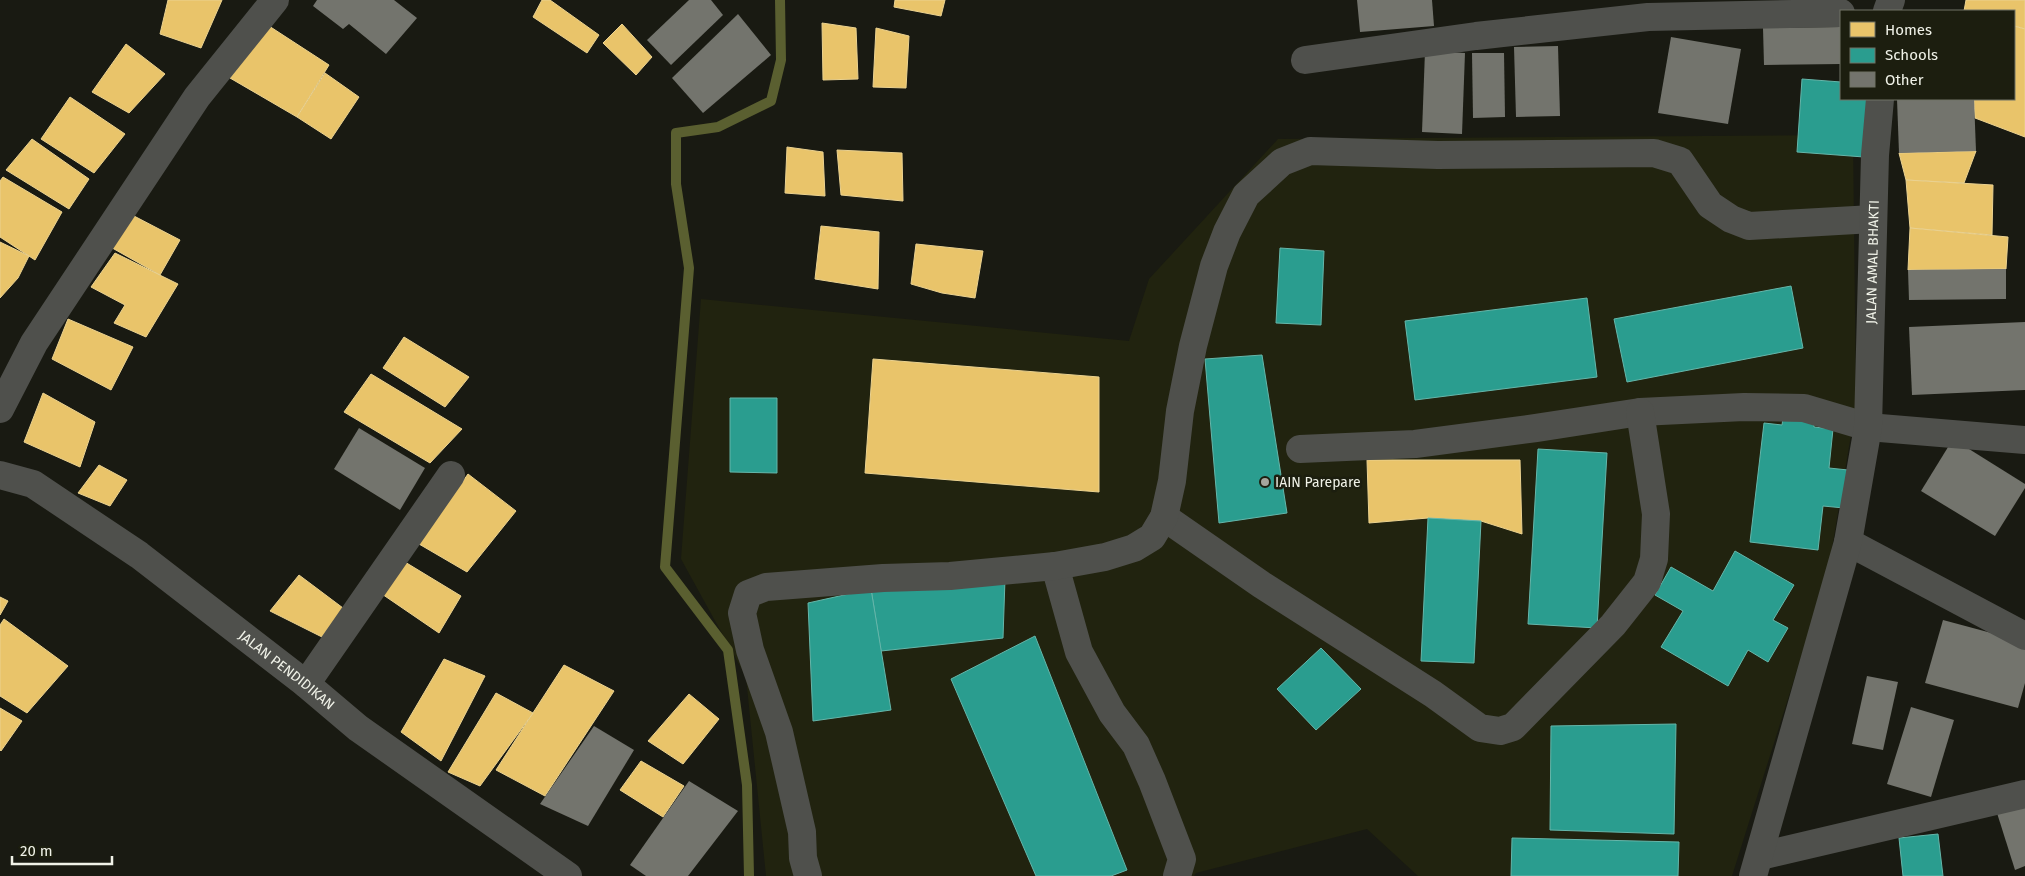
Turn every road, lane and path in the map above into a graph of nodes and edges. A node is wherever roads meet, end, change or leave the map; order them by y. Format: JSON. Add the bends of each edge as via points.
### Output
{"nodes":[{"id":1,"x":275,"y":0,"type":"edge"},
{"id":2,"x":1840,"y":13,"type":"edge"},
{"id":3,"x":1305,"y":60,"type":"dead end"},
{"id":4,"x":1880,"y":100,"type":"edge"},
{"id":5,"x":1873,"y":219,"type":"junction"},
{"id":6,"x":0,"y":409,"type":"edge"},
{"id":7,"x":1640,"y":412,"type":"junction"},
{"id":8,"x":1868,"y":427,"type":"junction"},
{"id":9,"x":2025,"y":440,"type":"edge"},
{"id":10,"x":1300,"y":449,"type":"dead end"},
{"id":11,"x":0,"y":475,"type":"edge"},
{"id":12,"x":451,"y":475,"type":"dead end"},
{"id":13,"x":1164,"y":517,"type":"junction"},
{"id":14,"x":1848,"y":542,"type":"junction"},
{"id":15,"x":1056,"y":566,"type":"junction"},
{"id":16,"x":2025,"y":636,"type":"edge"},
{"id":17,"x":306,"y":684,"type":"junction"},
{"id":18,"x":2025,"y":794,"type":"edge"},
{"id":19,"x":1756,"y":866,"type":"edge"},
{"id":20,"x":568,"y":876,"type":"edge"},
{"id":21,"x":808,"y":876,"type":"edge"},
{"id":22,"x":1177,"y":876,"type":"edge"}],
"edges":[{"from":1,"to":6,"type":"street","via":[[198,97],[34,343]]},
{"from":2,"to":3,"type":"street","via":[[1648,18],[1476,36]]},
{"from":4,"to":5,"type":"street","name":"JALAN AMAL BHAKTI"},
{"from":5,"to":8,"type":"street","name":"JALAN AMAL BHAKTI"},
{"from":5,"to":13,"type":"street","via":[[1740,224],[1710,205],[1680,161],[1654,153],[1438,155],[1310,151],[1282,162],[1246,196],[1214,266],[1180,411],[1172,481]]},
{"from":7,"to":8,"type":"street","via":[[1804,408]]},
{"from":7,"to":10,"type":"street","via":[[1415,444]]},
{"from":7,"to":13,"type":"street","via":[[1656,514],[1654,560],[1647,582],[1613,625],[1520,720],[1513,727],[1500,731],[1480,728]]},
{"from":8,"to":9,"type":"street"},
{"from":8,"to":14,"type":"street","name":"JALAN AMAL BHAKTI"},
{"from":11,"to":17,"type":"street","name":"JALAN PENDIDIKAN","via":[[33,484],[139,556]]},
{"from":12,"to":17,"type":"street"},
{"from":13,"to":15,"type":"street","via":[[1152,537],[1134,548]]},
{"from":14,"to":16,"type":"street"},
{"from":14,"to":19,"type":"street","name":"JALAN AMAL BHAKTI"},
{"from":15,"to":21,"type":"street","via":[[766,587],[748,594],[742,612],[750,650],[779,732],[802,832],[803,858]]},
{"from":15,"to":22,"type":"street","via":[[1079,652],[1112,713],[1136,745],[1152,781],[1182,859]]},
{"from":17,"to":20,"type":"street","name":"JALAN PENDIDIKAN","via":[[358,728]]},
{"from":18,"to":19,"type":"street"}]}
